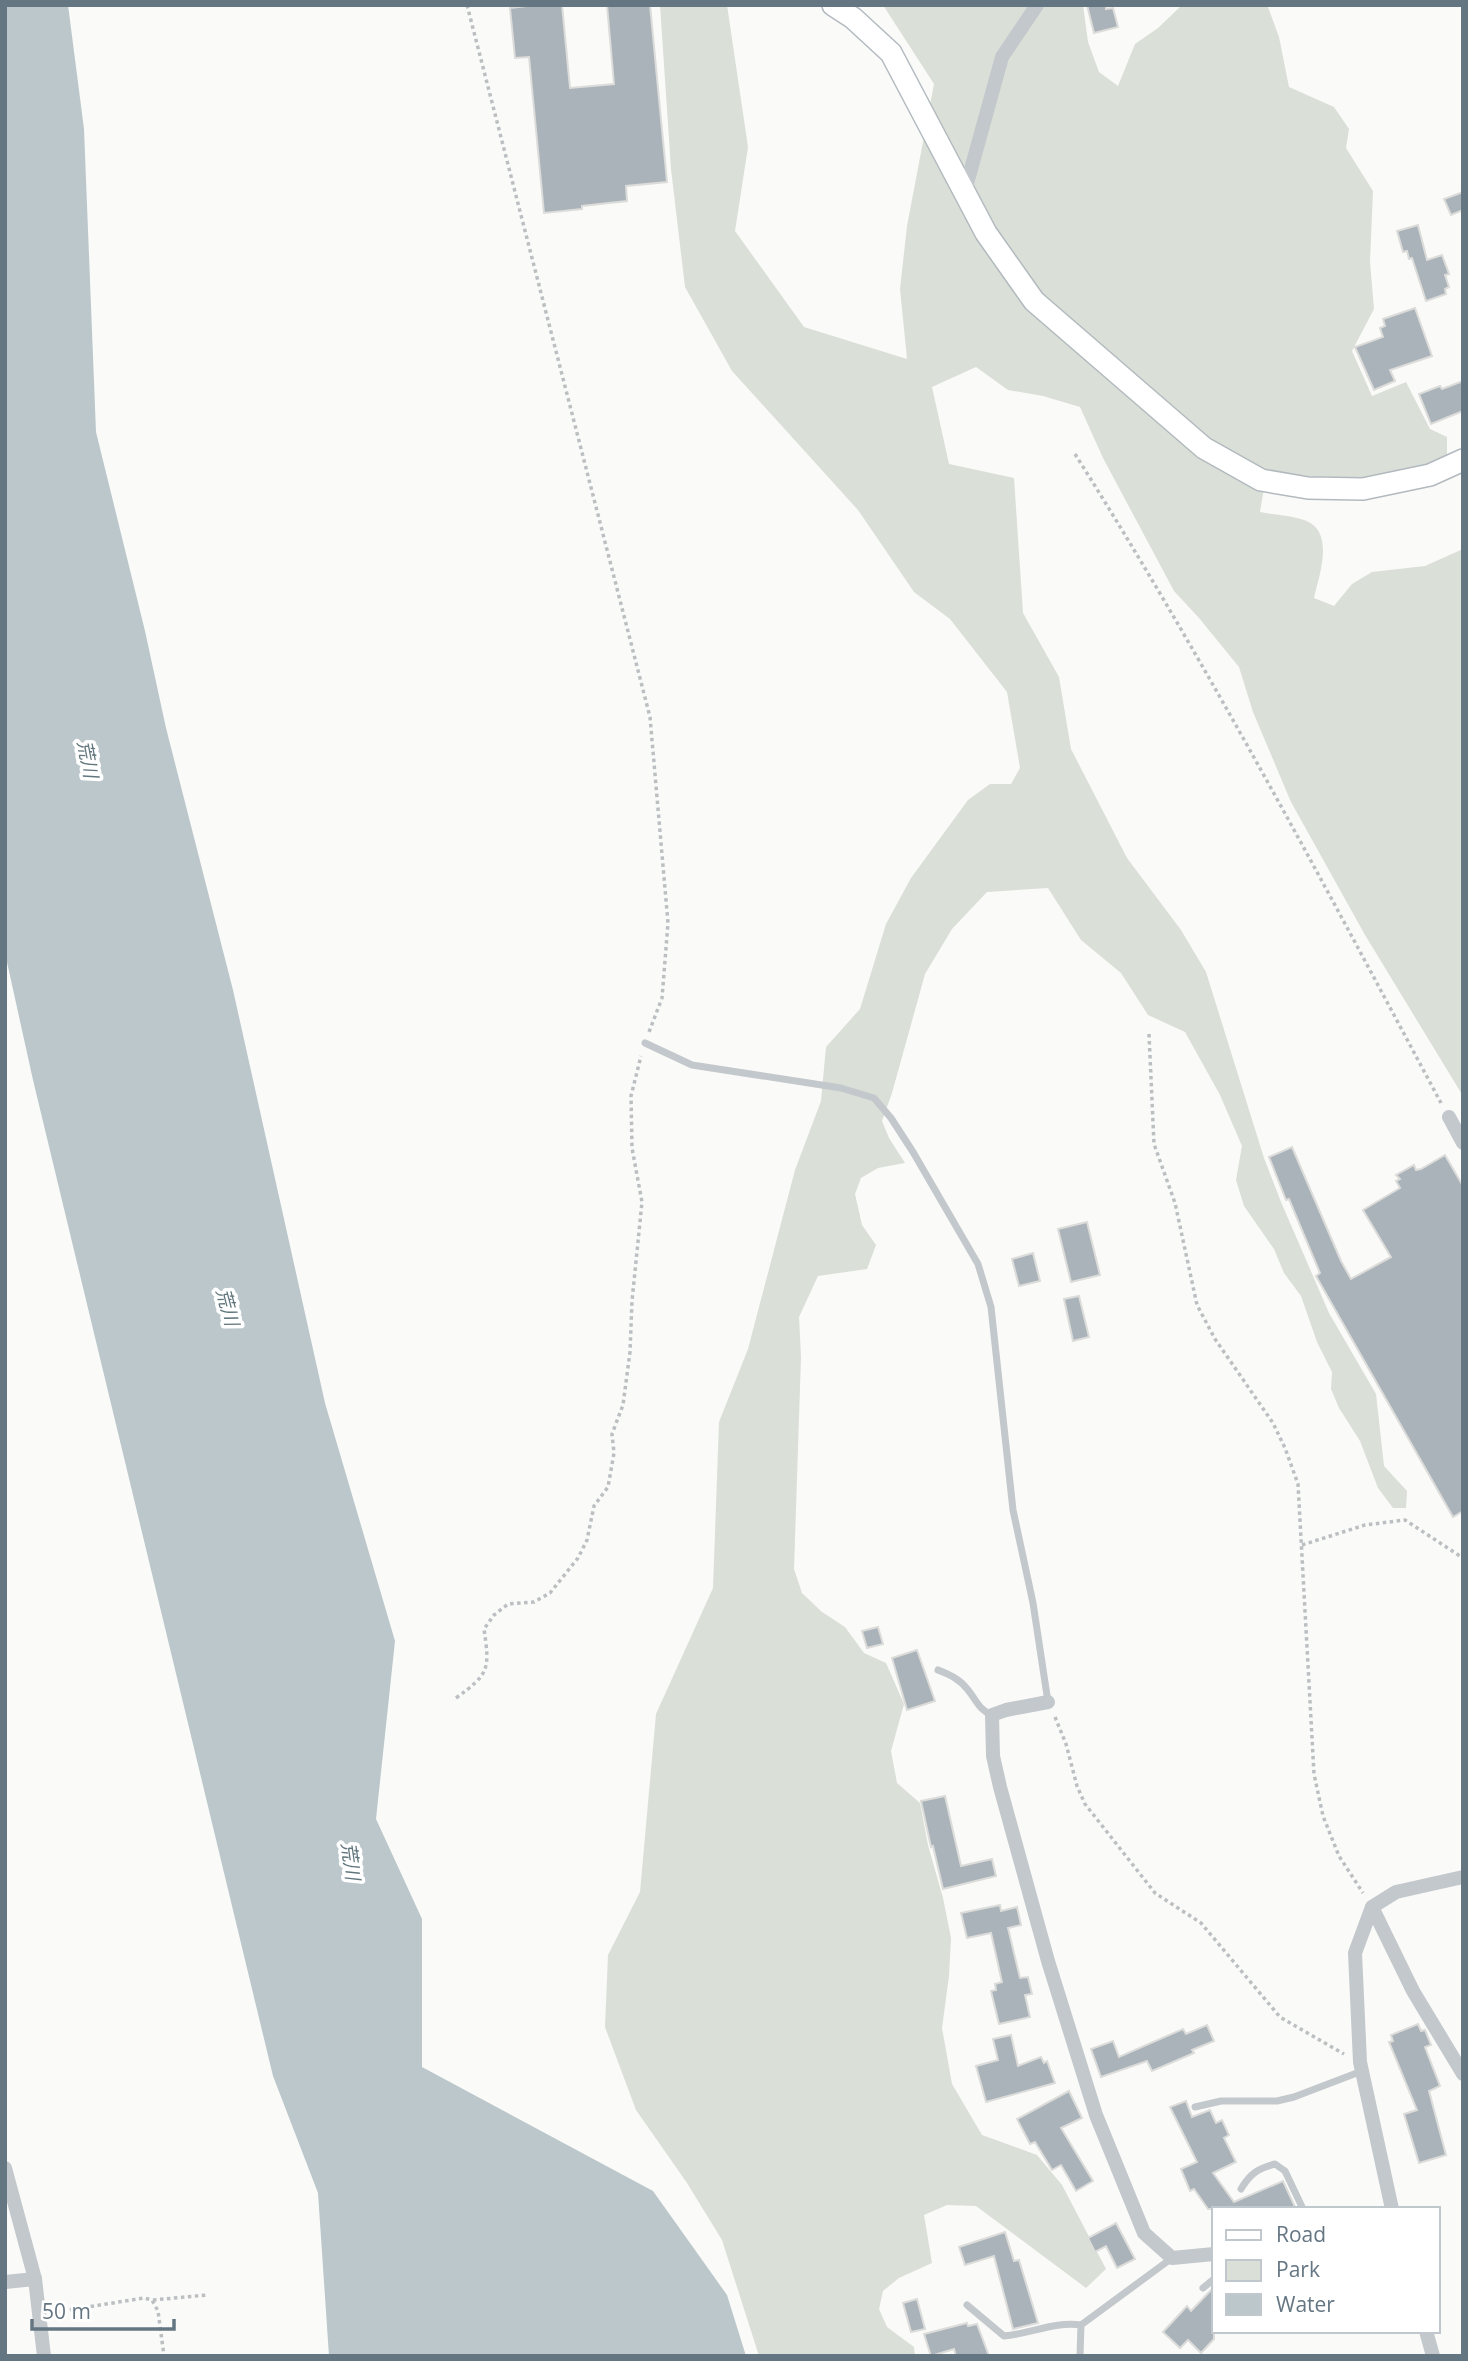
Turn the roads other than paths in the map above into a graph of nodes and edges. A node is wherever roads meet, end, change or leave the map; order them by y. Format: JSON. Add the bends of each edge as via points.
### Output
{"nodes":[{"id":1,"x":833,"y":5,"type":"edge"},
{"id":2,"x":1037,"y":5,"type":"edge"},
{"id":3,"x":965,"y":191,"type":"junction"},
{"id":4,"x":1463,"y":460,"type":"edge"},
{"id":5,"x":645,"y":1043,"type":"road end"},
{"id":6,"x":1449,"y":1117,"type":"road end"},
{"id":7,"x":1463,"y":1143,"type":"edge"},
{"id":8,"x":938,"y":1670,"type":"dead end"},
{"id":9,"x":1048,"y":1702,"type":"joint"},
{"id":10,"x":992,"y":1715,"type":"junction"},
{"id":11,"x":1463,"y":1877,"type":"edge"},
{"id":12,"x":1372,"y":1907,"type":"junction"},
{"id":13,"x":1361,"y":2066,"type":"junction"},
{"id":14,"x":1463,"y":2074,"type":"edge"},
{"id":15,"x":1195,"y":2107,"type":"dead end"},
{"id":16,"x":5,"y":2168,"type":"edge"},
{"id":17,"x":1241,"y":2189,"type":"dead end"},
{"id":18,"x":1302,"y":2207,"type":"edge"},
{"id":19,"x":1392,"y":2207,"type":"edge"},
{"id":20,"x":1212,"y":2254,"type":"edge"},
{"id":21,"x":1172,"y":2259,"type":"junction"},
{"id":22,"x":35,"y":2279,"type":"junction"},
{"id":23,"x":1212,"y":2281,"type":"edge"},
{"id":24,"x":5,"y":2282,"type":"edge"},
{"id":25,"x":1203,"y":2288,"type":"dead end"},
{"id":26,"x":967,"y":2305,"type":"dead end"},
{"id":27,"x":1081,"y":2325,"type":"junction"},
{"id":28,"x":1427,"y":2333,"type":"edge"},
{"id":29,"x":44,"y":2356,"type":"edge"},
{"id":30,"x":1080,"y":2356,"type":"edge"},
{"id":31,"x":1433,"y":2356,"type":"edge"}],
"edges":[{"from":1,"to":3,"type":"street","via":[[891,53]]},
{"from":2,"to":3,"type":"street","via":[[1002,57]]},
{"from":3,"to":4,"type":"street","via":[[986,233],[1034,301],[1204,448],[1261,480],[1308,488],[1363,489],[1430,475]]},
{"from":5,"to":9,"type":"lane","via":[[692,1065],[841,1088],[874,1098],[913,1152],[978,1264],[991,1307],[1013,1510]]},
{"from":6,"to":7,"type":"street"},
{"from":8,"to":10,"type":"lane","via":[[955,1677],[982,1712]]},
{"from":9,"to":10,"type":"street"},
{"from":10,"to":21,"type":"street","via":[[993,1756],[1000,1787],[1096,2115],[1144,2233]]},
{"from":11,"to":12,"type":"street","via":[[1396,1892]]},
{"from":12,"to":13,"type":"street","via":[[1354,1953]]},
{"from":12,"to":14,"type":"street","via":[[1413,1991]]},
{"from":13,"to":15,"type":"lane","via":[[1294,2097]]},
{"from":13,"to":19,"type":"street"},
{"from":16,"to":22,"type":"street"},
{"from":17,"to":18,"type":"lane","via":[[1250,2175],[1275,2164],[1285,2171]]},
{"from":20,"to":21,"type":"street"},
{"from":21,"to":27,"type":"lane"},
{"from":22,"to":24,"type":"street"},
{"from":22,"to":29,"type":"street"},
{"from":23,"to":25,"type":"lane"},
{"from":26,"to":27,"type":"lane","via":[[1004,2336],[1068,2323]]},
{"from":27,"to":30,"type":"lane"},
{"from":28,"to":31,"type":"street"}]}
